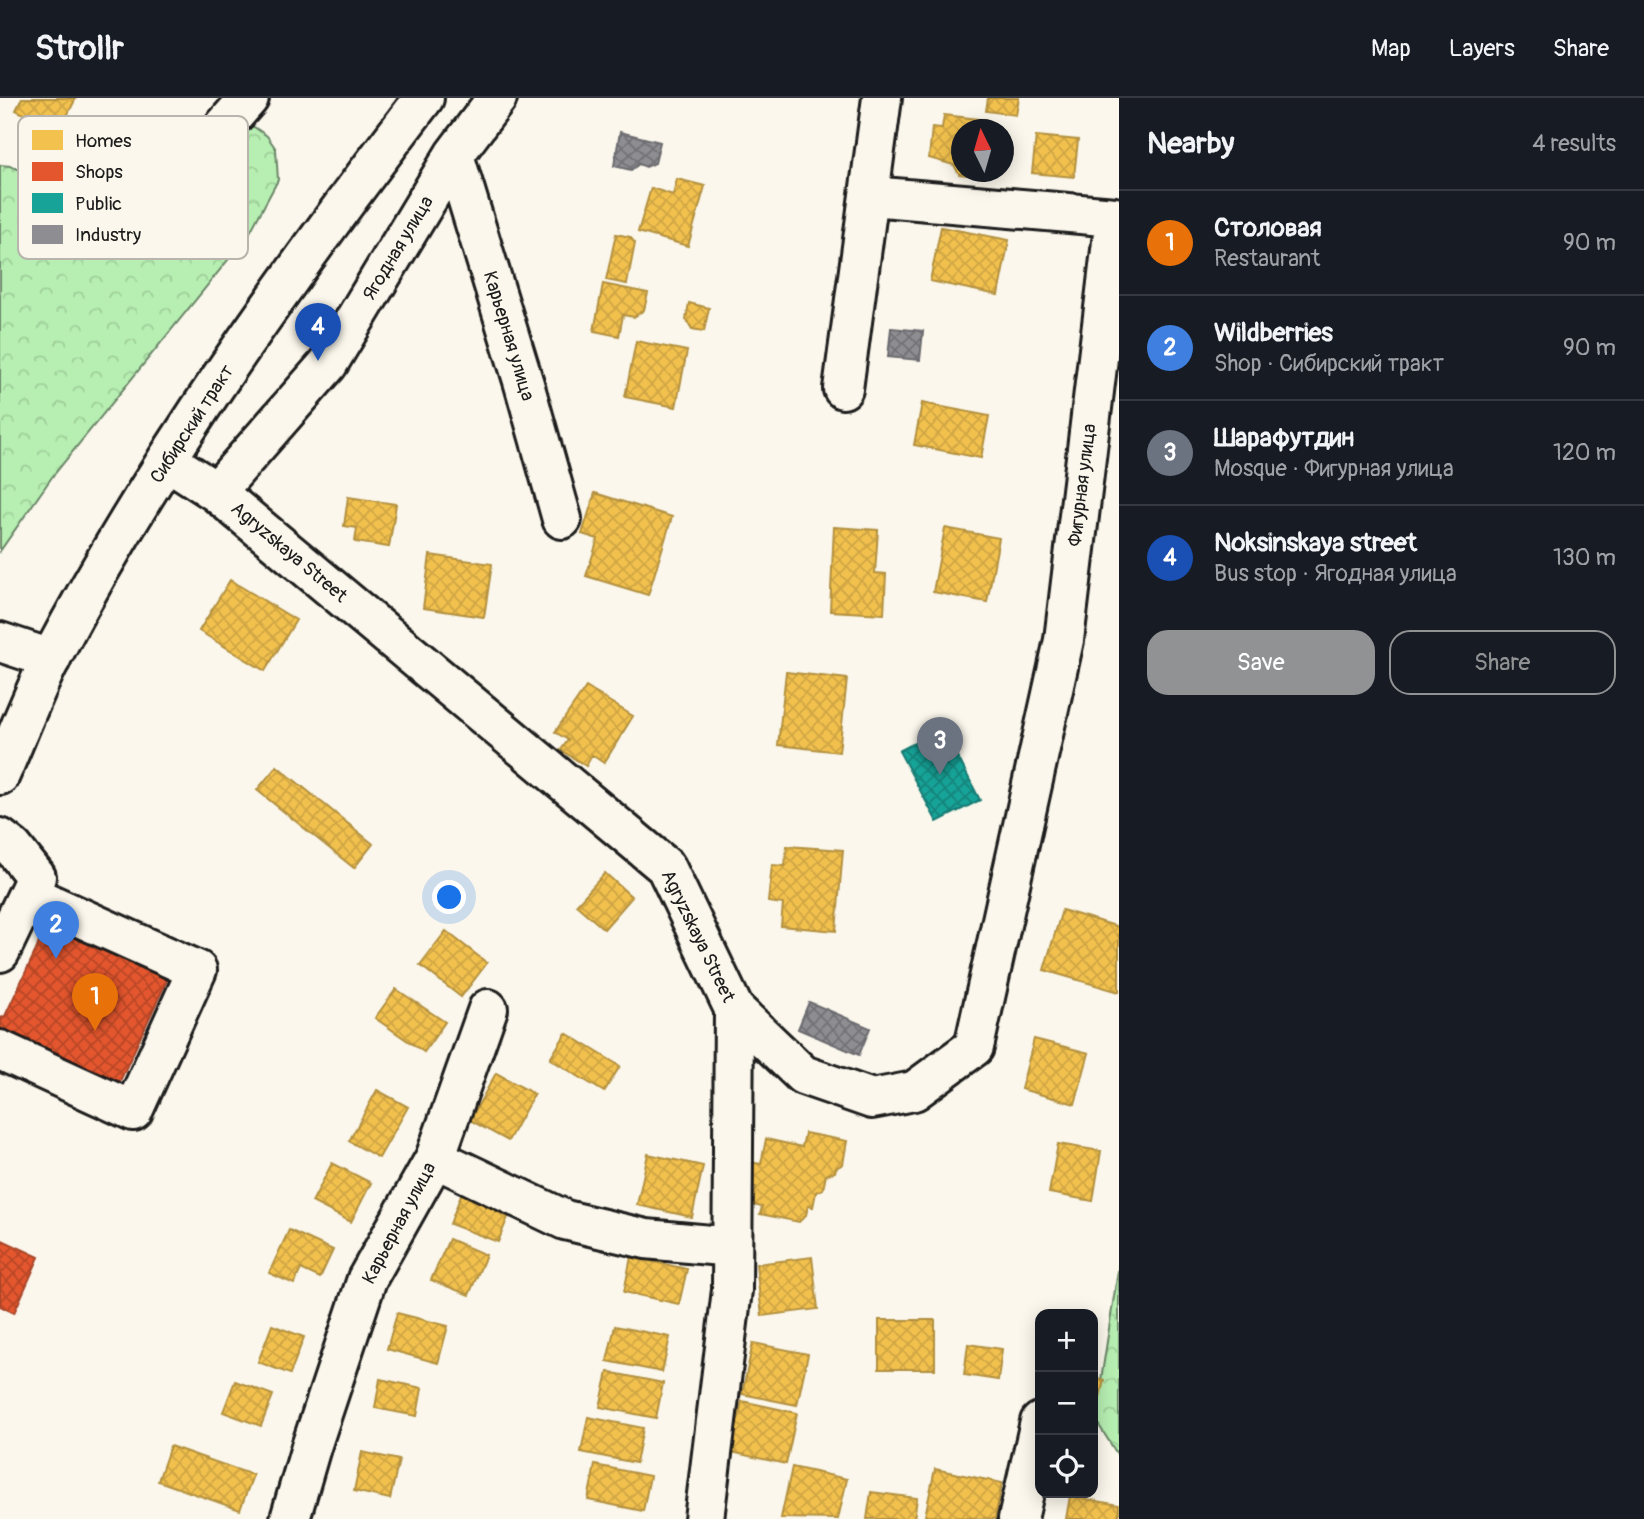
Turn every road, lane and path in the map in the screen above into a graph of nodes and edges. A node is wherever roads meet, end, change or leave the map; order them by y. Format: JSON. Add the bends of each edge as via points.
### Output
{"nodes":[{"id":1,"x":249,"y":98,"type":"edge"},
{"id":2,"x":425,"y":98,"type":"edge"},
{"id":3,"x":497,"y":98,"type":"edge"},
{"id":4,"x":881,"y":98,"type":"edge"},
{"id":5,"x":233,"y":116,"type":"edge"},
{"id":6,"x":454,"y":155,"type":"junction"},
{"id":7,"x":871,"y":196,"type":"junction"},
{"id":8,"x":843,"y":389,"type":"dead end"},
{"id":9,"x":167,"y":460,"type":"junction"},
{"id":10,"x":216,"y":492,"type":"junction"},
{"id":11,"x":562,"y":519,"type":"dead end"},
{"id":12,"x":0,"y":642,"type":"edge"},
{"id":13,"x":51,"y":659,"type":"junction"},
{"id":14,"x":0,"y":775,"type":"edge"},
{"id":15,"x":0,"y":838,"type":"edge"},
{"id":16,"x":28,"y":894,"type":"junction"},
{"id":17,"x":0,"y":952,"type":"edge"},
{"id":18,"x":488,"y":1009,"type":"dead end"},
{"id":19,"x":734,"y":1009,"type":"junction"},
{"id":20,"x":0,"y":1050,"type":"edge"},
{"id":21,"x":435,"y":1158,"type":"junction"},
{"id":22,"x":732,"y":1247,"type":"junction"},
{"id":23,"x":1037,"y":1435,"type":"edge"},
{"id":24,"x":290,"y":1519,"type":"edge"},
{"id":25,"x":704,"y":1519,"type":"edge"},
{"id":26,"x":1018,"y":1519,"type":"edge"}],
"edges":[{"from":1,"to":5,"type":"street"},
{"from":2,"to":9,"type":"street","name":"Сибирский тракт","via":[[309,248]]},
{"from":3,"to":6,"type":"street","name":"Ягодная улица"},
{"from":4,"to":7,"type":"street"},
{"from":6,"to":10,"type":"street","name":"Ягодная улица","via":[[328,364]]},
{"from":6,"to":11,"type":"street","name":"Карьерная улица"},
{"from":7,"to":8,"type":"street"},
{"from":7,"to":19,"type":"street","name":"Фигурная улица","via":[[1115,217],[1063,640],[974,1047],[914,1091],[872,1099],[803,1075]]},
{"from":9,"to":10,"type":"street","name":"Agryzskaya Street"},
{"from":9,"to":13,"type":"street","name":"Сибирский тракт"},
{"from":10,"to":19,"type":"street","name":"Agryzskaya Street","via":[[666,867]]},
{"from":12,"to":13,"type":"street"},
{"from":13,"to":14,"type":"street","name":"Сибирский тракт"},
{"from":15,"to":16,"type":"street","via":[[36,877]]},
{"from":16,"to":17,"type":"street"},
{"from":16,"to":20,"type":"street","via":[[197,970],[133,1111]]},
{"from":18,"to":21,"type":"street","name":"Карьерная улица"},
{"from":19,"to":22,"type":"street","name":"Agryzskaya Street"},
{"from":21,"to":22,"type":"street","via":[[565,1220],[646,1239]]},
{"from":21,"to":24,"type":"street","name":"Карьерная улица","via":[[367,1279]]},
{"from":22,"to":25,"type":"street","name":"Agryzskaya Street","via":[[732,1290]]},
{"from":23,"to":26,"type":"street"}]}
